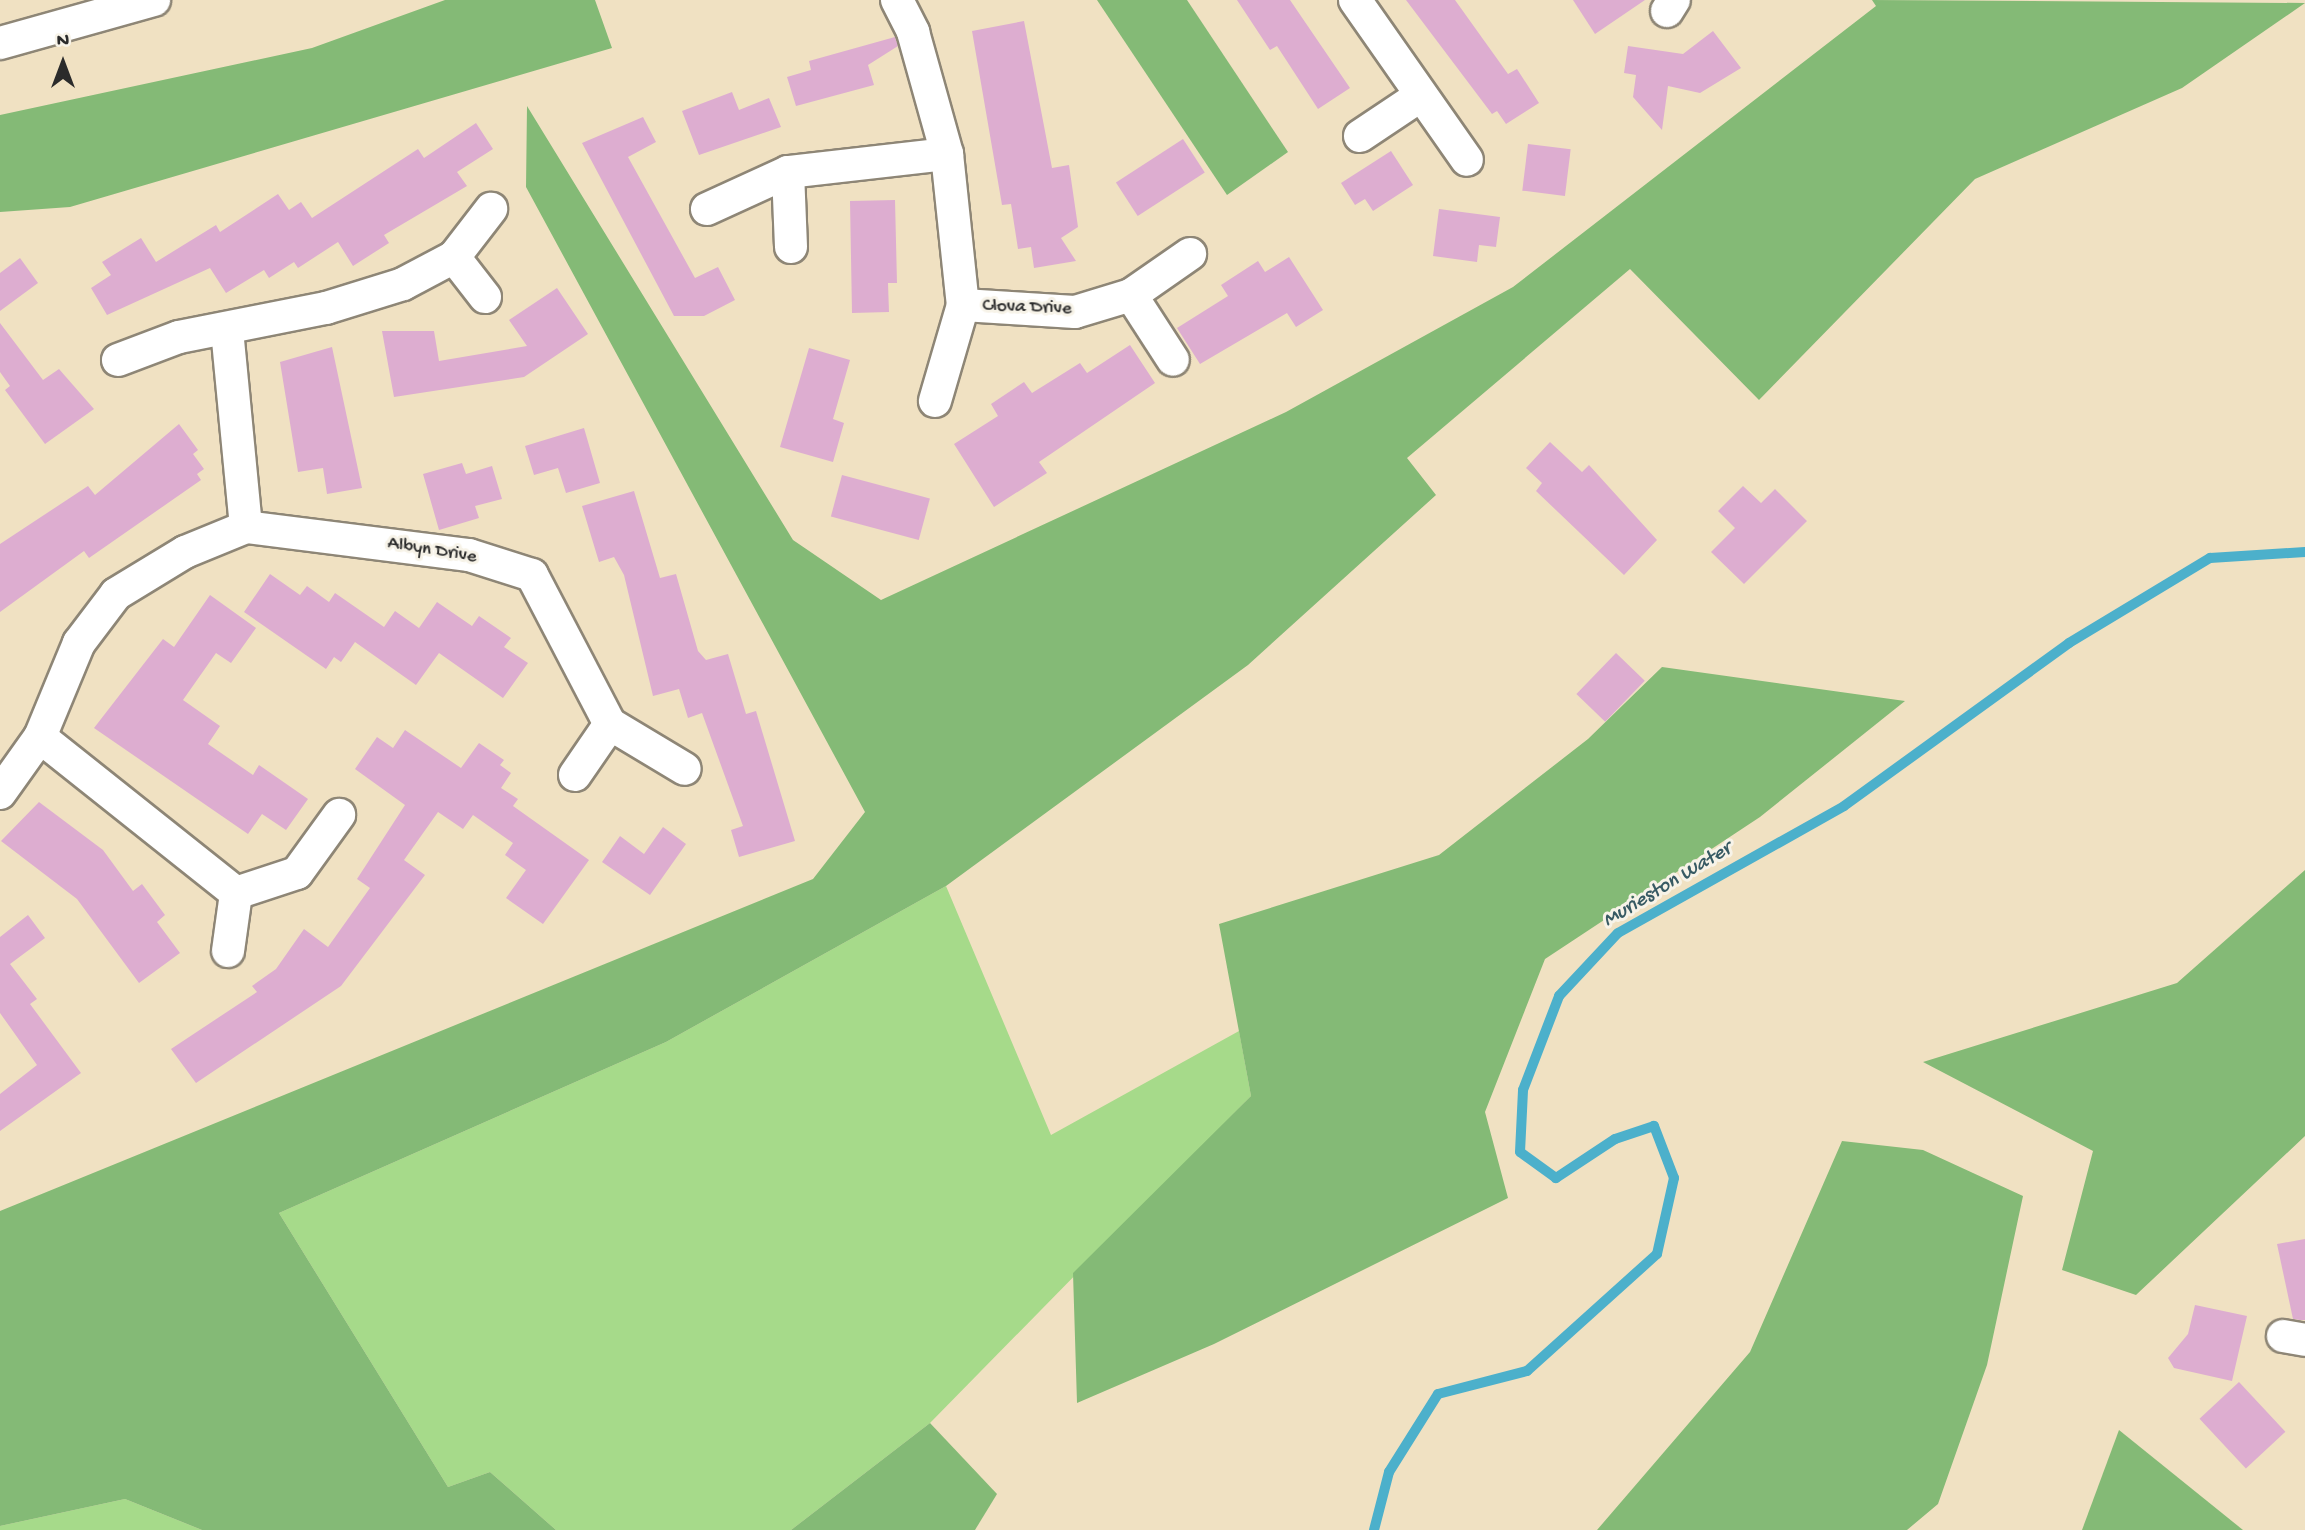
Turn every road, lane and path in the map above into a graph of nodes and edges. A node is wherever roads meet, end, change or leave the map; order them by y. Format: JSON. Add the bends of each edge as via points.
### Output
{"nodes":[{"id":1,"x":154,"y":0,"type":"edge"},
{"id":2,"x":897,"y":0,"type":"edge"},
{"id":3,"x":1355,"y":0,"type":"edge"},
{"id":4,"x":0,"y":43,"type":"edge"},
{"id":5,"x":1420,"y":96,"type":"junction"},
{"id":6,"x":1360,"y":136,"type":"dead end"},
{"id":7,"x":947,"y":154,"type":"junction"},
{"id":8,"x":1467,"y":160,"type":"dead end"},
{"id":9,"x":788,"y":172,"type":"junction"},
{"id":10,"x":491,"y":209,"type":"dead end"},
{"id":11,"x":707,"y":209,"type":"dead end"},
{"id":12,"x":791,"y":247,"type":"dead end"},
{"id":13,"x":1190,"y":254,"type":"dead end"},
{"id":14,"x":454,"y":257,"type":"junction"},
{"id":15,"x":1131,"y":295,"type":"junction"},
{"id":16,"x":485,"y":296,"type":"dead end"},
{"id":17,"x":962,"y":305,"type":"junction"},
{"id":18,"x":228,"y":330,"type":"junction"},
{"id":19,"x":118,"y":360,"type":"dead end"},
{"id":20,"x":1173,"y":360,"type":"dead end"},
{"id":21,"x":935,"y":401,"type":"dead end"},
{"id":22,"x":246,"y":527,"type":"junction"},
{"id":23,"x":610,"y":724,"type":"junction"},
{"id":24,"x":40,"y":737,"type":"junction"},
{"id":25,"x":685,"y":769,"type":"dead end"},
{"id":26,"x":575,"y":775,"type":"dead end"},
{"id":27,"x":0,"y":793,"type":"edge"},
{"id":28,"x":339,"y":815,"type":"dead end"},
{"id":29,"x":236,"y":893,"type":"junction"},
{"id":30,"x":228,"y":951,"type":"dead end"}],
"edges":[{"from":1,"to":4,"type":"street"},
{"from":2,"to":7,"type":"street","name":"Clova Drive","via":[[913,32]]},
{"from":3,"to":5,"type":"street"},
{"from":5,"to":6,"type":"street"},
{"from":5,"to":8,"type":"street"},
{"from":7,"to":9,"type":"street"},
{"from":7,"to":17,"type":"street","name":"Clova Drive"},
{"from":9,"to":11,"type":"street"},
{"from":9,"to":12,"type":"street"},
{"from":10,"to":14,"type":"street"},
{"from":13,"to":15,"type":"street","name":"Clova Drive"},
{"from":14,"to":16,"type":"street"},
{"from":14,"to":18,"type":"street","via":[[403,284]]},
{"from":15,"to":17,"type":"street","name":"Clova Drive","via":[[1075,312]]},
{"from":15,"to":20,"type":"street"},
{"from":17,"to":21,"type":"street","name":"Clova Drive"},
{"from":18,"to":19,"type":"street","via":[[179,337]]},
{"from":18,"to":22,"type":"street"},
{"from":22,"to":23,"type":"street","name":"Albyn Drive","via":[[469,555],[532,575]]},
{"from":22,"to":24,"type":"street","name":"Albyn Drive","via":[[185,552],[117,594],[79,643]]},
{"from":23,"to":25,"type":"street"},
{"from":23,"to":26,"type":"street"},
{"from":24,"to":27,"type":"street","name":"Albyn Drive"},
{"from":24,"to":29,"type":"street"},
{"from":28,"to":29,"type":"street","via":[[297,873]]},
{"from":29,"to":30,"type":"street"}]}
